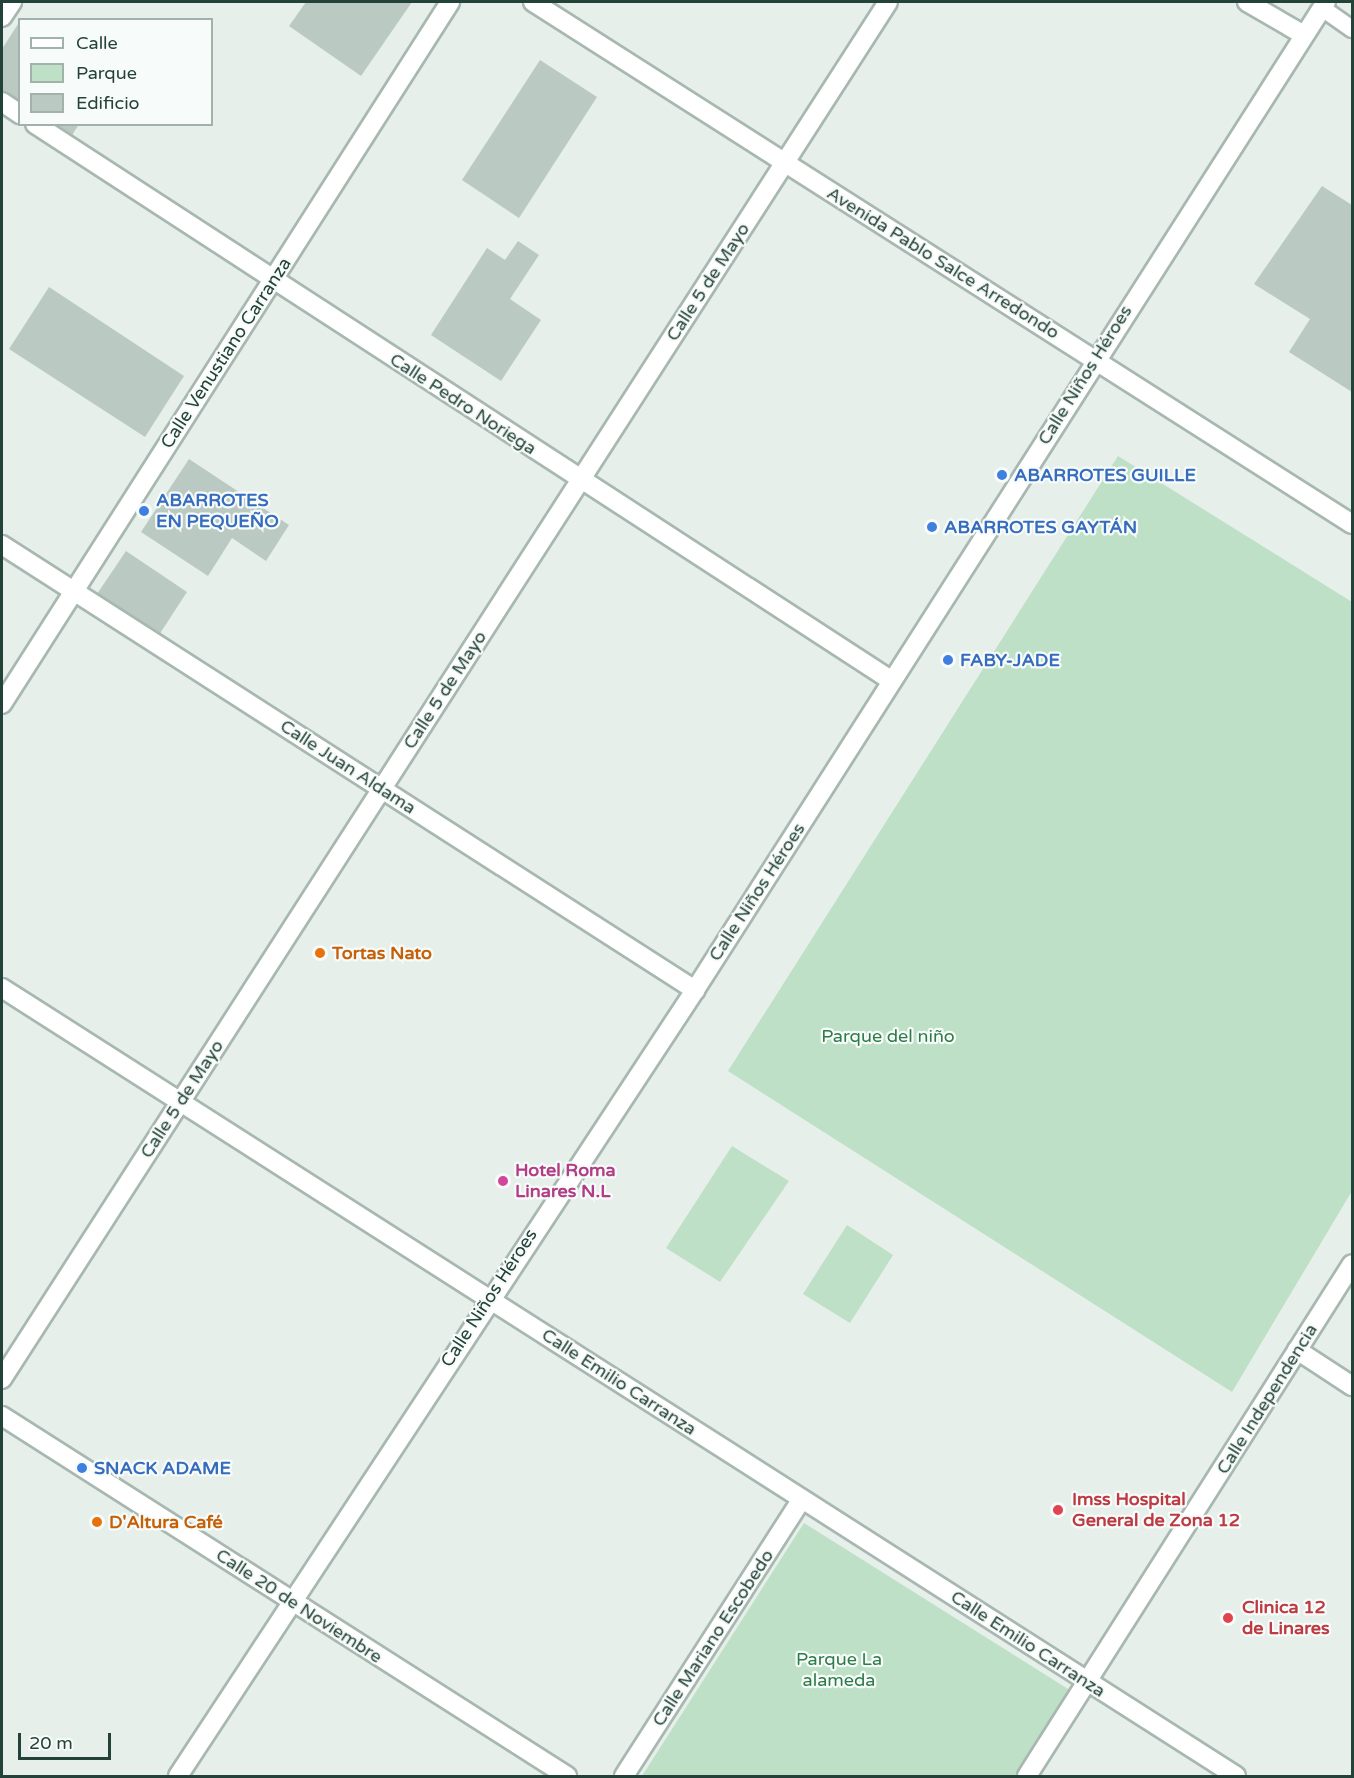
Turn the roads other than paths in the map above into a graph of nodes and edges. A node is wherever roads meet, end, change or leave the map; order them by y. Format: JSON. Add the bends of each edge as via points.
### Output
{"nodes":[{"id":1,"x":12,"y":2,"type":"edge"},
{"id":2,"x":450,"y":2,"type":"edge"},
{"id":3,"x":533,"y":2,"type":"edge"},
{"id":4,"x":888,"y":2,"type":"edge"},
{"id":5,"x":1247,"y":2,"type":"edge"},
{"id":6,"x":1324,"y":5,"type":"edge"},
{"id":7,"x":2,"y":17,"type":"edge"},
{"id":8,"x":1353,"y":28,"type":"edge"},
{"id":9,"x":1304,"y":35,"type":"junction"},
{"id":10,"x":2,"y":102,"type":"edge"},
{"id":11,"x":18,"y":113,"type":"edge"},
{"id":12,"x":38,"y":126,"type":"edge"},
{"id":13,"x":784,"y":162,"type":"junction"},
{"id":14,"x":271,"y":282,"type":"junction"},
{"id":15,"x":1095,"y":360,"type":"junction"},
{"id":16,"x":580,"y":480,"type":"junction"},
{"id":17,"x":1353,"y":524,"type":"edge"},
{"id":18,"x":2,"y":545,"type":"edge"},
{"id":19,"x":74,"y":591,"type":"junction"},
{"id":20,"x":892,"y":681,"type":"junction"},
{"id":21,"x":2,"y":704,"type":"edge"},
{"id":22,"x":381,"y":789,"type":"junction"},
{"id":23,"x":2,"y":988,"type":"edge"},
{"id":24,"x":695,"y":990,"type":"junction"},
{"id":25,"x":180,"y":1102,"type":"junction"},
{"id":26,"x":1353,"y":1264,"type":"edge"},
{"id":27,"x":488,"y":1299,"type":"junction"},
{"id":28,"x":1298,"y":1350,"type":"junction"},
{"id":29,"x":2,"y":1379,"type":"edge"},
{"id":30,"x":1353,"y":1386,"type":"edge"},
{"id":31,"x":2,"y":1416,"type":"edge"},
{"id":32,"x":802,"y":1499,"type":"junction"},
{"id":33,"x":292,"y":1601,"type":"junction"},
{"id":34,"x":1087,"y":1681,"type":"junction"},
{"id":35,"x":178,"y":1776,"type":"edge"},
{"id":36,"x":567,"y":1776,"type":"edge"},
{"id":37,"x":624,"y":1776,"type":"edge"},
{"id":38,"x":1027,"y":1776,"type":"edge"},
{"id":39,"x":1236,"y":1776,"type":"edge"}],
"edges":[{"from":1,"to":7,"type":"street"},
{"from":2,"to":14,"type":"street","name":"Calle Venustiano Carranza"},
{"from":3,"to":13,"type":"street","name":"Avenida Pablo Salce Arredondo"},
{"from":4,"to":13,"type":"street","name":"Calle 5 de Mayo"},
{"from":5,"to":9,"type":"street"},
{"from":6,"to":8,"type":"lane"},
{"from":6,"to":9,"type":"street","name":"Calle Niños Héroes"},
{"from":9,"to":15,"type":"street","name":"Calle Niños Héroes"},
{"from":10,"to":11,"type":"street"},
{"from":12,"to":14,"type":"street","name":"Calle Pedro Noriega"},
{"from":13,"to":15,"type":"street","name":"Avenida Pablo Salce Arredondo"},
{"from":13,"to":16,"type":"street","name":"Calle 5 de Mayo"},
{"from":14,"to":16,"type":"street","name":"Calle Pedro Noriega"},
{"from":14,"to":19,"type":"street","name":"Calle Venustiano Carranza"},
{"from":15,"to":17,"type":"street","name":"Avenida Pablo Salce Arredondo"},
{"from":15,"to":20,"type":"street","name":"Calle Niños Héroes"},
{"from":16,"to":20,"type":"street","name":"Calle Pedro Noriega"},
{"from":16,"to":22,"type":"street","name":"Calle 5 de Mayo"},
{"from":18,"to":19,"type":"street","name":"Calle Juan Aldama"},
{"from":19,"to":21,"type":"street","name":"Calle Venustiano Carranza"},
{"from":19,"to":22,"type":"street","name":"Calle Juan Aldama"},
{"from":20,"to":24,"type":"street","name":"Calle Niños Héroes"},
{"from":22,"to":24,"type":"street","name":"Calle Juan Aldama"},
{"from":22,"to":25,"type":"street","name":"Calle 5 de Mayo"},
{"from":23,"to":25,"type":"street","name":"Calle Emilio Carranza"},
{"from":24,"to":27,"type":"street","name":"Calle Niños Héroes"},
{"from":25,"to":27,"type":"street","name":"Calle Emilio Carranza"},
{"from":25,"to":29,"type":"street","name":"Calle 5 de Mayo"},
{"from":26,"to":28,"type":"street","name":"Calle Independencia"},
{"from":27,"to":32,"type":"street","name":"Calle Emilio Carranza"},
{"from":27,"to":33,"type":"street","name":"Calle Niños Héroes"},
{"from":28,"to":30,"type":"street"},
{"from":28,"to":34,"type":"street","name":"Calle Independencia"},
{"from":31,"to":33,"type":"street","name":"Calle 20 de Noviembre"},
{"from":32,"to":34,"type":"street","name":"Calle Emilio Carranza"},
{"from":32,"to":37,"type":"street","name":"Calle Mariano Escobedo"},
{"from":33,"to":35,"type":"street","name":"Calle Niños Héroes"},
{"from":33,"to":36,"type":"street","name":"Calle 20 de Noviembre"},
{"from":34,"to":38,"type":"street","name":"Calle Independencia"},
{"from":34,"to":39,"type":"street","name":"Calle Emilio Carranza"}]}
